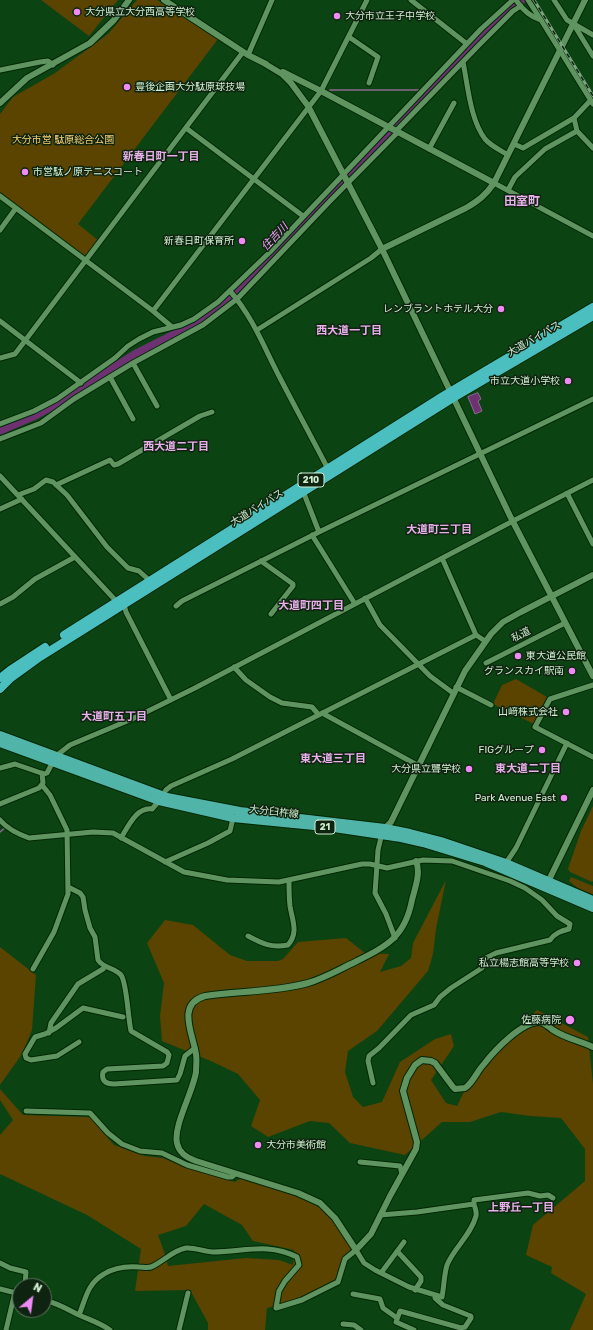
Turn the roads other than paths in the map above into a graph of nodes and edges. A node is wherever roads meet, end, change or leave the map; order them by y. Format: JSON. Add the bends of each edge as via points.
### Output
{"nodes":[{"id":1,"x":129,"y":0,"type":"edge"},
{"id":2,"x":164,"y":0,"type":"edge"},
{"id":3,"x":272,"y":0,"type":"edge"},
{"id":4,"x":367,"y":0,"type":"edge"},
{"id":5,"x":411,"y":0,"type":"edge"},
{"id":6,"x":513,"y":0,"type":"edge"},
{"id":7,"x":516,"y":0,"type":"edge"},
{"id":8,"x":554,"y":0,"type":"edge"},
{"id":9,"x":585,"y":0,"type":"edge"},
{"id":10,"x":529,"y":1,"type":"edge"},
{"id":11,"x":521,"y":6,"type":"junction"},
{"id":12,"x":541,"y":20,"type":"junction"},
{"id":13,"x":573,"y":24,"type":"junction"},
{"id":14,"x":593,"y":35,"type":"edge"},
{"id":15,"x":349,"y":37,"type":"junction"},
{"id":16,"x":467,"y":44,"type":"junction"},
{"id":17,"x":559,"y":52,"type":"junction"},
{"id":18,"x":246,"y":53,"type":"junction"},
{"id":19,"x":593,"y":56,"type":"edge"},
{"id":20,"x":262,"y":62,"type":"junction"},
{"id":21,"x":462,"y":62,"type":"junction"},
{"id":22,"x":53,"y":65,"type":"junction"},
{"id":23,"x":0,"y":70,"type":"edge"},
{"id":24,"x":369,"y":83,"type":"dead end"},
{"id":25,"x":321,"y":91,"type":"junction"},
{"id":26,"x":592,"y":102,"type":"edge"},
{"id":27,"x":0,"y":103,"type":"edge"},
{"id":28,"x":454,"y":103,"type":"dead end"},
{"id":29,"x":308,"y":106,"type":"junction"},
{"id":30,"x":574,"y":118,"type":"junction"},
{"id":31,"x":388,"y":126,"type":"junction"},
{"id":32,"x":186,"y":128,"type":"junction"},
{"id":33,"x":397,"y":131,"type":"junction"},
{"id":34,"x":577,"y":131,"type":"junction"},
{"id":35,"x":514,"y":144,"type":"junction"},
{"id":36,"x":593,"y":148,"type":"edge"},
{"id":37,"x":429,"y":149,"type":"junction"},
{"id":38,"x":508,"y":155,"type":"junction"},
{"id":39,"x":344,"y":174,"type":"junction"},
{"id":40,"x":253,"y":179,"type":"junction"},
{"id":41,"x":348,"y":182,"type":"junction"},
{"id":42,"x":494,"y":183,"type":"junction"},
{"id":43,"x":508,"y":190,"type":"junction"},
{"id":44,"x":0,"y":196,"type":"edge"},
{"id":45,"x":16,"y":208,"type":"junction"},
{"id":46,"x":303,"y":216,"type":"junction"},
{"id":47,"x":0,"y":230,"type":"edge"},
{"id":48,"x":593,"y":236,"type":"edge"},
{"id":49,"x":382,"y":249,"type":"junction"},
{"id":50,"x":85,"y":261,"type":"junction"},
{"id":51,"x":230,"y":291,"type":"junction"},
{"id":52,"x":236,"y":298,"type":"junction"},
{"id":53,"x":593,"y":307,"type":"edge"},
{"id":54,"x":153,"y":311,"type":"junction"},
{"id":55,"x":593,"y":316,"type":"edge"},
{"id":56,"x":0,"y":321,"type":"edge"},
{"id":57,"x":172,"y":327,"type":"junction"},
{"id":58,"x":257,"y":330,"type":"junction"},
{"id":59,"x":25,"y":340,"type":"junction"},
{"id":60,"x":0,"y":358,"type":"edge"},
{"id":61,"x":133,"y":363,"type":"junction"},
{"id":62,"x":110,"y":377,"type":"junction"},
{"id":63,"x":81,"y":383,"type":"junction"},
{"id":64,"x":451,"y":395,"type":"junction"},
{"id":65,"x":593,"y":398,"type":"edge"},
{"id":66,"x":157,"y":406,"type":"dead end"},
{"id":67,"x":212,"y":412,"type":"dead end"},
{"id":68,"x":133,"y":419,"type":"dead end"},
{"id":69,"x":0,"y":424,"type":"edge"},
{"id":70,"x":0,"y":439,"type":"edge"},
{"id":71,"x":480,"y":454,"type":"junction"},
{"id":72,"x":328,"y":469,"type":"junction"},
{"id":73,"x":0,"y":476,"type":"edge"},
{"id":74,"x":593,"y":480,"type":"edge"},
{"id":75,"x":56,"y":485,"type":"junction"},
{"id":76,"x":303,"y":491,"type":"junction"},
{"id":77,"x":567,"y":493,"type":"junction"},
{"id":78,"x":20,"y":497,"type":"junction"},
{"id":79,"x":0,"y":509,"type":"edge"},
{"id":80,"x":513,"y":521,"type":"junction"},
{"id":81,"x":320,"y":532,"type":"junction"},
{"id":82,"x":312,"y":535,"type":"junction"},
{"id":83,"x":593,"y":544,"type":"edge"},
{"id":84,"x":75,"y":557,"type":"junction"},
{"id":85,"x":442,"y":558,"type":"junction"},
{"id":86,"x":261,"y":561,"type":"junction"},
{"id":87,"x":593,"y":575,"type":"edge"},
{"id":88,"x":150,"y":581,"type":"junction"},
{"id":89,"x":552,"y":596,"type":"junction"},
{"id":90,"x":365,"y":598,"type":"junction"},
{"id":91,"x":120,"y":603,"type":"junction"},
{"id":92,"x":0,"y":604,"type":"edge"},
{"id":93,"x":356,"y":604,"type":"junction"},
{"id":94,"x":176,"y":606,"type":"dead end"},
{"id":95,"x":271,"y":614,"type":"dead end"},
{"id":96,"x":565,"y":623,"type":"junction"},
{"id":97,"x":476,"y":635,"type":"junction"},
{"id":98,"x":485,"y":641,"type":"junction"},
{"id":99,"x":486,"y":663,"type":"dead end"},
{"id":100,"x":418,"y":665,"type":"junction"},
{"id":101,"x":234,"y":668,"type":"junction"},
{"id":102,"x":593,"y":676,"type":"edge"},
{"id":103,"x":0,"y":678,"type":"edge"},
{"id":104,"x":593,"y":685,"type":"edge"},
{"id":105,"x":0,"y":689,"type":"edge"},
{"id":106,"x":455,"y":690,"type":"junction"},
{"id":107,"x":171,"y":700,"type":"junction"},
{"id":108,"x":491,"y":705,"type":"dead end"},
{"id":109,"x":320,"y":714,"type":"junction"},
{"id":110,"x":0,"y":735,"type":"edge"},
{"id":111,"x":0,"y":743,"type":"edge"},
{"id":112,"x":567,"y":743,"type":"junction"},
{"id":113,"x":593,"y":757,"type":"edge"},
{"id":114,"x":54,"y":760,"type":"junction"},
{"id":115,"x":419,"y":766,"type":"junction"},
{"id":116,"x":0,"y":768,"type":"edge"},
{"id":117,"x":42,"y":773,"type":"junction"},
{"id":118,"x":42,"y":785,"type":"junction"},
{"id":119,"x":593,"y":790,"type":"edge"},
{"id":120,"x":161,"y":798,"type":"junction"},
{"id":121,"x":0,"y":804,"type":"edge"},
{"id":122,"x":233,"y":818,"type":"junction"},
{"id":123,"x":0,"y":820,"type":"edge"},
{"id":124,"x":383,"y":832,"type":"junction"},
{"id":125,"x":68,"y":834,"type":"junction"},
{"id":126,"x":121,"y":838,"type":"junction"},
{"id":127,"x":416,"y":861,"type":"junction"},
{"id":128,"x":165,"y":862,"type":"junction"},
{"id":129,"x":506,"y":863,"type":"junction"},
{"id":130,"x":376,"y":866,"type":"junction"},
{"id":131,"x":289,"y":880,"type":"junction"},
{"id":132,"x":547,"y":884,"type":"junction"},
{"id":133,"x":68,"y":887,"type":"junction"},
{"id":134,"x":593,"y":900,"type":"edge"},
{"id":135,"x":593,"y":908,"type":"edge"},
{"id":136,"x":248,"y":936,"type":"dead end"},
{"id":137,"x":395,"y":938,"type":"junction"},
{"id":138,"x":105,"y":966,"type":"junction"},
{"id":139,"x":32,"y":969,"type":"dead end"},
{"id":140,"x":124,"y":1017,"type":"dead end"},
{"id":141,"x":49,"y":1033,"type":"junction"},
{"id":142,"x":79,"y":1042,"type":"dead end"},
{"id":143,"x":593,"y":1047,"type":"edge"},
{"id":144,"x":195,"y":1048,"type":"junction"},
{"id":145,"x":373,"y":1083,"type":"dead end"},
{"id":146,"x":26,"y":1111,"type":"dead end"},
{"id":147,"x":360,"y":1162,"type":"dead end"},
{"id":148,"x":235,"y":1174,"type":"junction"},
{"id":149,"x":402,"y":1174,"type":"junction"},
{"id":150,"x":553,"y":1198,"type":"dead end"},
{"id":151,"x":474,"y":1204,"type":"junction"},
{"id":152,"x":380,"y":1215,"type":"junction"},
{"id":153,"x":404,"y":1242,"type":"dead end"},
{"id":154,"x":356,"y":1250,"type":"junction"},
{"id":155,"x":397,"y":1251,"type":"junction"},
{"id":156,"x":0,"y":1262,"type":"edge"},
{"id":157,"x":381,"y":1273,"type":"junction"},
{"id":158,"x":26,"y":1278,"type":"edge"},
{"id":159,"x":0,"y":1290,"type":"edge"},
{"id":160,"x":415,"y":1290,"type":"junction"},
{"id":161,"x":12,"y":1292,"type":"edge"},
{"id":162,"x":188,"y":1293,"type":"dead end"},
{"id":163,"x":353,"y":1294,"type":"dead end"},
{"id":164,"x":435,"y":1295,"type":"junction"},
{"id":165,"x":52,"y":1302,"type":"edge"},
{"id":166,"x":12,"y":1312,"type":"edge"},
{"id":167,"x":79,"y":1315,"type":"junction"},
{"id":168,"x":397,"y":1318,"type":"junction"},
{"id":169,"x":343,"y":1324,"type":"dead end"},
{"id":170,"x":6,"y":1330,"type":"edge"},
{"id":171,"x":110,"y":1330,"type":"edge"},
{"id":172,"x":179,"y":1330,"type":"edge"},
{"id":173,"x":361,"y":1330,"type":"edge"},
{"id":174,"x":414,"y":1330,"type":"edge"}],
"edges":[{"from":1,"to":22,"type":"street","via":[[96,38]]},
{"from":2,"to":18,"type":"street"},
{"from":3,"to":18,"type":"street"},
{"from":4,"to":15,"type":"street"},
{"from":5,"to":16,"type":"street"},
{"from":6,"to":16,"type":"street"},
{"from":7,"to":11,"type":"street"},
{"from":8,"to":13,"type":"street","via":[[567,20]]},
{"from":9,"to":13,"type":"street"},
{"from":10,"to":12,"type":"street"},
{"from":11,"to":12,"type":"street"},
{"from":11,"to":21,"type":"street"},
{"from":12,"to":17,"type":"street"},
{"from":13,"to":14,"type":"street"},
{"from":13,"to":17,"type":"street"},
{"from":13,"to":19,"type":"street"},
{"from":15,"to":24,"type":"street","via":[[378,58]]},
{"from":15,"to":25,"type":"street"},
{"from":16,"to":31,"type":"street"},
{"from":17,"to":26,"type":"street"},
{"from":17,"to":35,"type":"street"},
{"from":18,"to":20,"type":"street"},
{"from":18,"to":32,"type":"street"},
{"from":20,"to":25,"type":"street"},
{"from":20,"to":29,"type":"street","via":[[282,74]]},
{"from":21,"to":33,"type":"street"},
{"from":21,"to":38,"type":"street","via":[[476,124],[491,145]]},
{"from":22,"to":23,"type":"street","via":[[48,61]]},
{"from":22,"to":27,"type":"street","via":[[27,78]]},
{"from":25,"to":29,"type":"street"},
{"from":25,"to":31,"type":"street"},
{"from":26,"to":30,"type":"street"},
{"from":28,"to":37,"type":"street"},
{"from":29,"to":39,"type":"street"},
{"from":29,"to":40,"type":"street"},
{"from":30,"to":34,"type":"street"},
{"from":30,"to":35,"type":"street","via":[[523,148]]},
{"from":31,"to":33,"type":"street"},
{"from":31,"to":39,"type":"street"},
{"from":32,"to":40,"type":"street"},
{"from":32,"to":50,"type":"street"},
{"from":33,"to":37,"type":"street"},
{"from":33,"to":41,"type":"street"},
{"from":34,"to":36,"type":"street"},
{"from":34,"to":43,"type":"street","via":[[545,149],[515,177]]},
{"from":35,"to":38,"type":"street"},
{"from":37,"to":42,"type":"street"},
{"from":38,"to":42,"type":"street"},
{"from":39,"to":41,"type":"street"},
{"from":39,"to":46,"type":"street"},
{"from":40,"to":46,"type":"street"},
{"from":40,"to":54,"type":"street"},
{"from":41,"to":49,"type":"street"},
{"from":41,"to":52,"type":"street"},
{"from":42,"to":43,"type":"street"},
{"from":42,"to":49,"type":"street","via":[[477,202]]},
{"from":43,"to":48,"type":"street"},
{"from":44,"to":45,"type":"street"},
{"from":45,"to":47,"type":"street"},
{"from":45,"to":50,"type":"street"},
{"from":46,"to":51,"type":"street"},
{"from":49,"to":58,"type":"street"},
{"from":49,"to":64,"type":"street"},
{"from":50,"to":54,"type":"street"},
{"from":50,"to":59,"type":"street"},
{"from":51,"to":52,"type":"street"},
{"from":51,"to":57,"type":"street","via":[[194,319]]},
{"from":52,"to":58,"type":"street"},
{"from":52,"to":61,"type":"street","via":[[203,325]]},
{"from":53,"to":64,"type":"highway","name":"大道バイパス","number":"210"},
{"from":54,"to":57,"type":"street"},
{"from":55,"to":64,"type":"highway","name":"大道バイパス","number":"210"},
{"from":56,"to":59,"type":"street"},
{"from":57,"to":63,"type":"street","via":[[140,339]]},
{"from":58,"to":72,"type":"street"},
{"from":59,"to":60,"type":"street","via":[[15,354]]},
{"from":59,"to":63,"type":"street"},
{"from":61,"to":62,"type":"street"},
{"from":61,"to":66,"type":"street"},
{"from":62,"to":68,"type":"street"},
{"from":62,"to":70,"type":"street","via":[[41,423]]},
{"from":63,"to":69,"type":"street","via":[[34,411]]},
{"from":64,"to":71,"type":"street"},
{"from":64,"to":72,"type":"highway","name":"大道バイパス","number":"210"},
{"from":64,"to":76,"type":"highway","name":"大道バイパス","number":"210"},
{"from":65,"to":71,"type":"street"},
{"from":67,"to":75,"type":"street","via":[[200,416],[118,464],[114,465],[110,460]]},
{"from":71,"to":80,"type":"street"},
{"from":71,"to":81,"type":"street"},
{"from":72,"to":88,"type":"highway","name":"大道バイパス","number":"210"},
{"from":73,"to":78,"type":"street"},
{"from":74,"to":77,"type":"street"},
{"from":75,"to":78,"type":"street","via":[[46,480]]},
{"from":75,"to":88,"type":"street","via":[[128,568],[140,570]]},
{"from":76,"to":81,"type":"street"},
{"from":76,"to":91,"type":"highway","name":"大道バイパス","number":"210"},
{"from":77,"to":80,"type":"street"},
{"from":77,"to":83,"type":"street"},
{"from":78,"to":79,"type":"street"},
{"from":78,"to":84,"type":"street"},
{"from":80,"to":85,"type":"street"},
{"from":80,"to":89,"type":"street"},
{"from":81,"to":82,"type":"street"},
{"from":82,"to":86,"type":"street"},
{"from":82,"to":93,"type":"street"},
{"from":84,"to":91,"type":"street"},
{"from":84,"to":92,"type":"street","via":[[35,579]]},
{"from":85,"to":90,"type":"street"},
{"from":85,"to":97,"type":"street"},
{"from":86,"to":94,"type":"street"},
{"from":86,"to":95,"type":"street","via":[[293,584]]},
{"from":87,"to":89,"type":"street"},
{"from":88,"to":91,"type":"highway","name":"大道バイパス","number":"210"},
{"from":89,"to":96,"type":"street"},
{"from":89,"to":98,"type":"street","via":[[503,622]]},
{"from":90,"to":93,"type":"street"},
{"from":90,"to":100,"type":"street","via":[[380,625]]},
{"from":91,"to":103,"type":"highway","name":"大道バイパス","number":"210"},
{"from":91,"to":105,"type":"highway","name":"大道バイパス","number":"210","via":[[40,657]]},
{"from":91,"to":107,"type":"street"},
{"from":93,"to":101,"type":"street"},
{"from":96,"to":99,"type":"street","name":"私道"},
{"from":96,"to":102,"type":"street"},
{"from":97,"to":98,"type":"street"},
{"from":97,"to":100,"type":"street"},
{"from":98,"to":106,"type":"street"},
{"from":100,"to":106,"type":"street","via":[[430,676]]},
{"from":100,"to":109,"type":"street"},
{"from":101,"to":107,"type":"street"},
{"from":101,"to":109,"type":"street","via":[[270,697],[282,702],[312,707]]},
{"from":104,"to":112,"type":"street","via":[[550,699],[535,727]]},
{"from":106,"to":108,"type":"street"},
{"from":106,"to":115,"type":"street"},
{"from":107,"to":114,"type":"street","via":[[70,745]]},
{"from":109,"to":115,"type":"street"},
{"from":109,"to":120,"type":"street","via":[[232,759],[171,786]]},
{"from":110,"to":114,"type":"main road","name":"大分臼杵線","number":"21"},
{"from":111,"to":114,"type":"main road","name":"大分臼杵線","number":"21"},
{"from":112,"to":113,"type":"street"},
{"from":112,"to":129,"type":"street","via":[[516,848]]},
{"from":114,"to":117,"type":"street","via":[[49,772]]},
{"from":114,"to":120,"type":"main road","name":"大分臼杵線","number":"21"},
{"from":115,"to":124,"type":"street","via":[[391,822]]},
{"from":116,"to":117,"type":"street","via":[[15,764]]},
{"from":117,"to":118,"type":"street"},
{"from":118,"to":121,"type":"street"},
{"from":118,"to":125,"type":"street","via":[[50,795]]},
{"from":119,"to":132,"type":"street"},
{"from":120,"to":122,"type":"main road","name":"大分臼杵線","number":"21"},
{"from":120,"to":124,"type":"main road","name":"大分臼杵線","number":"21"},
{"from":120,"to":126,"type":"street","via":[[152,810],[140,812]]},
{"from":122,"to":124,"type":"main road","name":"大分臼杵線","number":"21"},
{"from":122,"to":128,"type":"street","via":[[230,831]]},
{"from":123,"to":125,"type":"street","via":[[10,830],[29,838]]},
{"from":124,"to":129,"type":"main road","name":"大分臼杵線","number":"21","via":[[410,833],[449,843]]},
{"from":124,"to":130,"type":"street"},
{"from":124,"to":132,"type":"main road","name":"大分臼杵線","number":"21","via":[[472,858]]},
{"from":125,"to":126,"type":"street","via":[[106,832]]},
{"from":125,"to":133,"type":"street"},
{"from":126,"to":128,"type":"street"},
{"from":127,"to":130,"type":"street","via":[[387,868]]},
{"from":127,"to":137,"type":"street","via":[[418,871],[409,914]]},
{"from":127,"to":145,"type":"street","via":[[452,861],[518,885],[542,900],[557,916],[570,924],[568,929],[550,940],[496,953],[482,960],[482,968],[451,988],[434,1005],[411,1015],[369,1056]]},
{"from":128,"to":131,"type":"street","via":[[184,872],[227,880],[271,883]]},
{"from":129,"to":132,"type":"main road","name":"大分臼杵線","number":"21"},
{"from":130,"to":131,"type":"street","via":[[362,864]]},
{"from":130,"to":137,"type":"street","via":[[375,895]]},
{"from":131,"to":136,"type":"street","via":[[294,933],[288,945],[265,945]]},
{"from":132,"to":134,"type":"main road","name":"大分臼杵線","number":"21"},
{"from":132,"to":135,"type":"main road","name":"大分臼杵線","number":"21"},
{"from":133,"to":138,"type":"street","via":[[82,896],[90,928],[95,937],[97,959]]},
{"from":133,"to":139,"type":"street","via":[[68,898],[57,928]]},
{"from":137,"to":144,"type":"street","via":[[376,952],[307,983],[198,998],[192,1004],[188,1015]]},
{"from":138,"to":141,"type":"street","via":[[78,984],[51,1023]]},
{"from":138,"to":144,"type":"street","via":[[123,978],[131,1031],[169,1055],[165,1065],[106,1069],[102,1078],[106,1083],[177,1080],[185,1056]]},
{"from":140,"to":141,"type":"street","via":[[83,1008]]},
{"from":141,"to":142,"type":"street","via":[[33,1039],[25,1054],[26,1058],[31,1060],[57,1056]]},
{"from":143,"to":149,"type":"street","via":[[564,1036],[544,1023],[535,1023],[510,1037],[462,1089],[455,1089],[435,1063],[427,1060],[418,1062],[407,1078],[403,1091],[417,1145]]},
{"from":144,"to":148,"type":"street","via":[[195,1078],[177,1131],[177,1143],[180,1151],[190,1159]]},
{"from":146,"to":148,"type":"street","via":[[90,1113],[122,1144],[140,1151],[162,1153],[187,1165],[228,1177]]},
{"from":147,"to":149,"type":"street","via":[[400,1166]]},
{"from":148,"to":154,"type":"street","via":[[298,1193],[320,1203],[335,1218]]},
{"from":149,"to":152,"type":"street"},
{"from":150,"to":151,"type":"street","via":[[528,1193],[474,1200]]},
{"from":151,"to":152,"type":"street"},
{"from":151,"to":164,"type":"street","via":[[476,1218],[448,1264],[442,1297]]},
{"from":152,"to":154,"type":"street","via":[[371,1234]]},
{"from":153,"to":155,"type":"street"},
{"from":154,"to":157,"type":"street","via":[[364,1263]]},
{"from":154,"to":167,"type":"street","via":[[345,1259],[338,1282],[302,1300],[276,1308],[279,1291],[299,1265],[297,1257],[266,1248],[211,1252],[185,1248],[150,1268],[121,1267],[104,1274],[90,1286]]},
{"from":155,"to":157,"type":"street"},
{"from":155,"to":160,"type":"street","via":[[421,1277]]},
{"from":156,"to":158,"type":"street","via":[[10,1268],[26,1272]]},
{"from":157,"to":160,"type":"street"},
{"from":159,"to":161,"type":"street"},
{"from":160,"to":164,"type":"street"},
{"from":162,"to":172,"type":"street"},
{"from":163,"to":168,"type":"street","via":[[380,1299],[382,1308]]},
{"from":164,"to":168,"type":"street","via":[[443,1304],[471,1316],[465,1327],[400,1311]]},
{"from":165,"to":167,"type":"street"},
{"from":166,"to":170,"type":"street"},
{"from":167,"to":171,"type":"street","via":[[97,1321]]},
{"from":168,"to":174,"type":"street","via":[[396,1322]]},
{"from":169,"to":173,"type":"street","via":[[354,1325]]}]}
